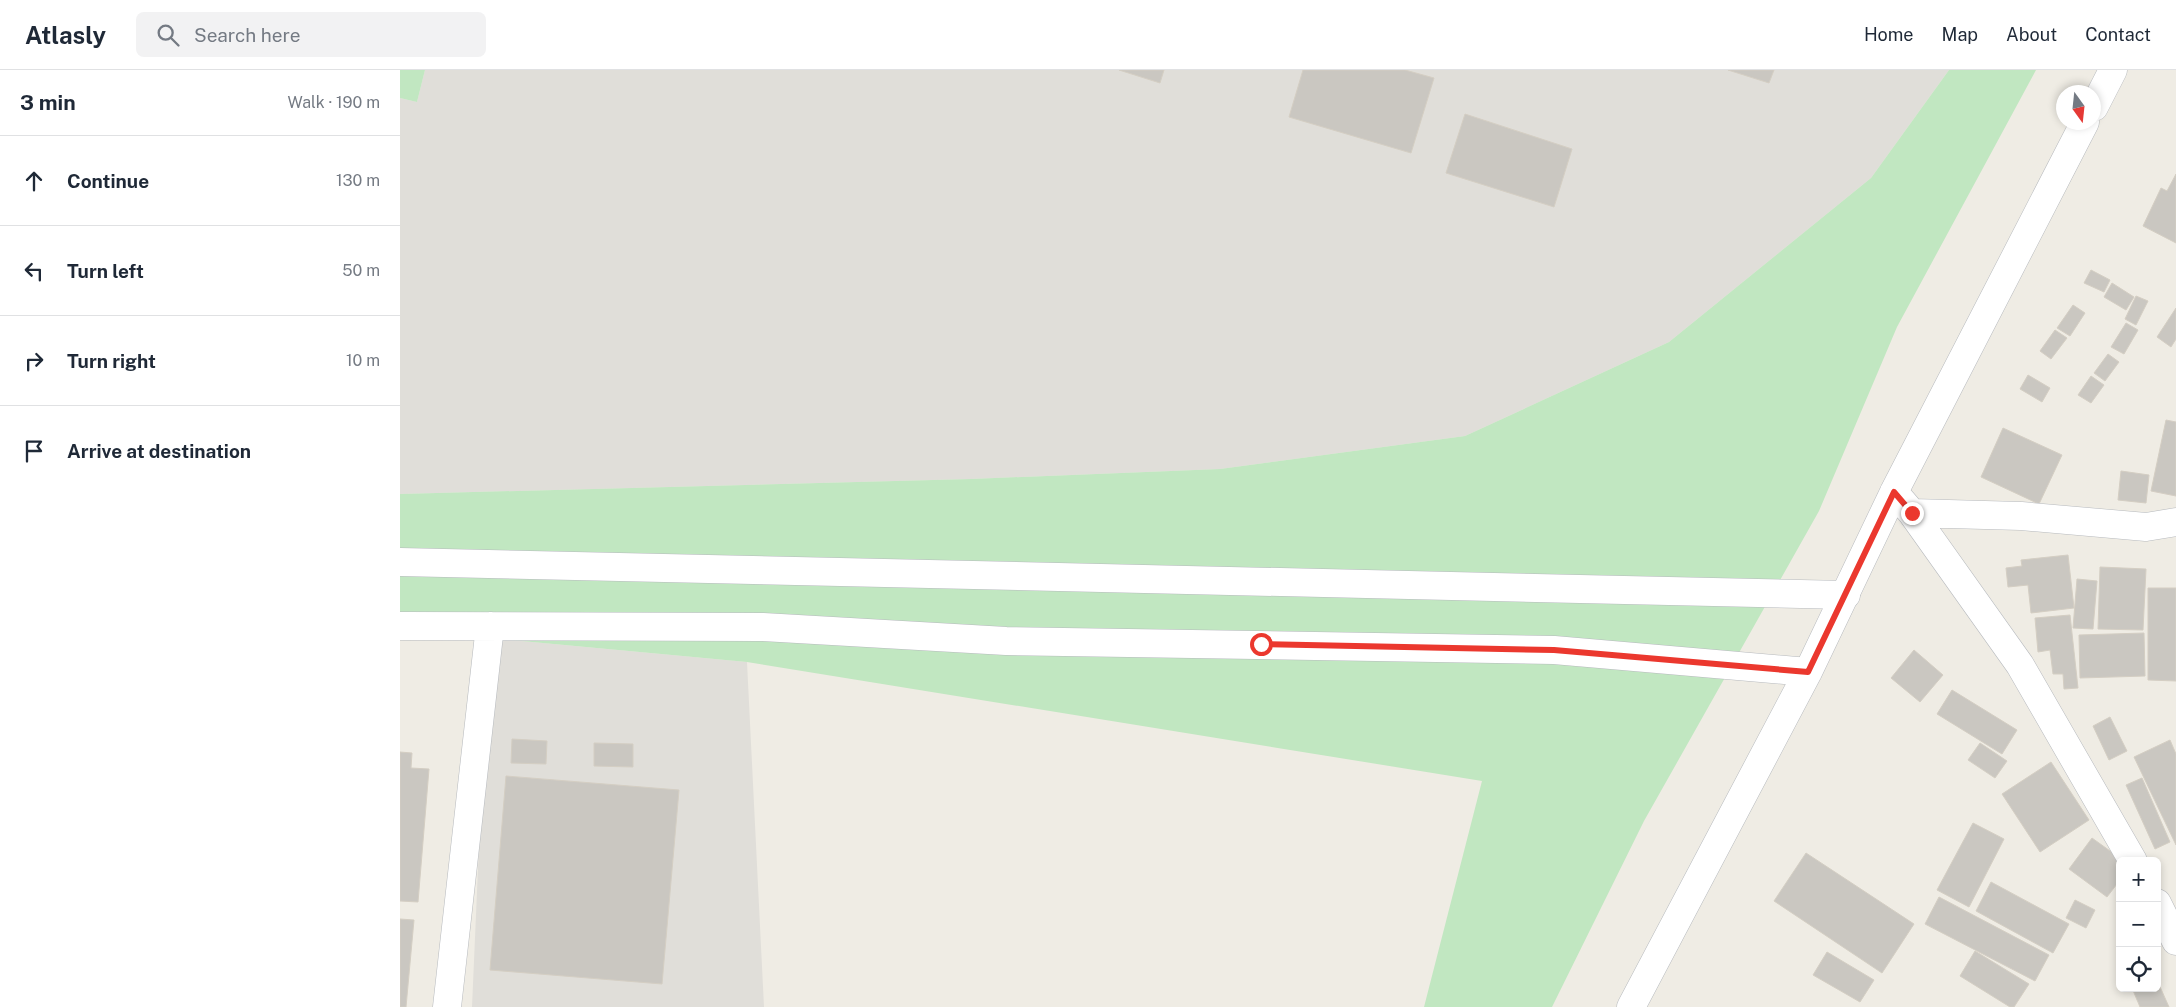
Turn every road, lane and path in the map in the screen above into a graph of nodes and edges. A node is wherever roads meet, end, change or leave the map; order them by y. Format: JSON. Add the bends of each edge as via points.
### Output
{"nodes":[{"id":1,"x":2113,"y":70,"type":"edge"},
{"id":2,"x":2101,"y":93,"type":"edge"},
{"id":3,"x":2082,"y":130,"type":"edge"},
{"id":4,"x":1894,"y":492,"type":"junction"},
{"id":5,"x":1912,"y":513,"type":"junction"},
{"id":6,"x":2176,"y":522,"type":"edge"},
{"id":7,"x":400,"y":562,"type":"edge"},
{"id":8,"x":1846,"y":595,"type":"junction"},
{"id":9,"x":400,"y":626,"type":"edge"},
{"id":10,"x":490,"y":626,"type":"junction"},
{"id":11,"x":1808,"y":672,"type":"junction"},
{"id":12,"x":2131,"y":857,"type":"edge"},
{"id":13,"x":2176,"y":890,"type":"edge"},
{"id":14,"x":2161,"y":896,"type":"edge"},
{"id":15,"x":2161,"y":911,"type":"edge"},
{"id":16,"x":2176,"y":941,"type":"edge"},
{"id":17,"x":447,"y":1007,"type":"edge"},
{"id":18,"x":1632,"y":1007,"type":"edge"}],
"edges":[{"from":1,"to":2,"type":"street"},
{"from":3,"to":4,"type":"street"},
{"from":4,"to":5,"type":"street"},
{"from":4,"to":8,"type":"street"},
{"from":5,"to":6,"type":"street","via":[[2021,516],[2146,527]]},
{"from":5,"to":12,"type":"street","via":[[2020,666]]},
{"from":7,"to":8,"type":"street"},
{"from":8,"to":11,"type":"street"},
{"from":9,"to":10,"type":"street"},
{"from":10,"to":11,"type":"street","via":[[763,627],[1006,641],[1554,650]]},
{"from":10,"to":17,"type":"street"},
{"from":11,"to":18,"type":"street"},
{"from":13,"to":14,"type":"street"},
{"from":15,"to":16,"type":"street"}]}
